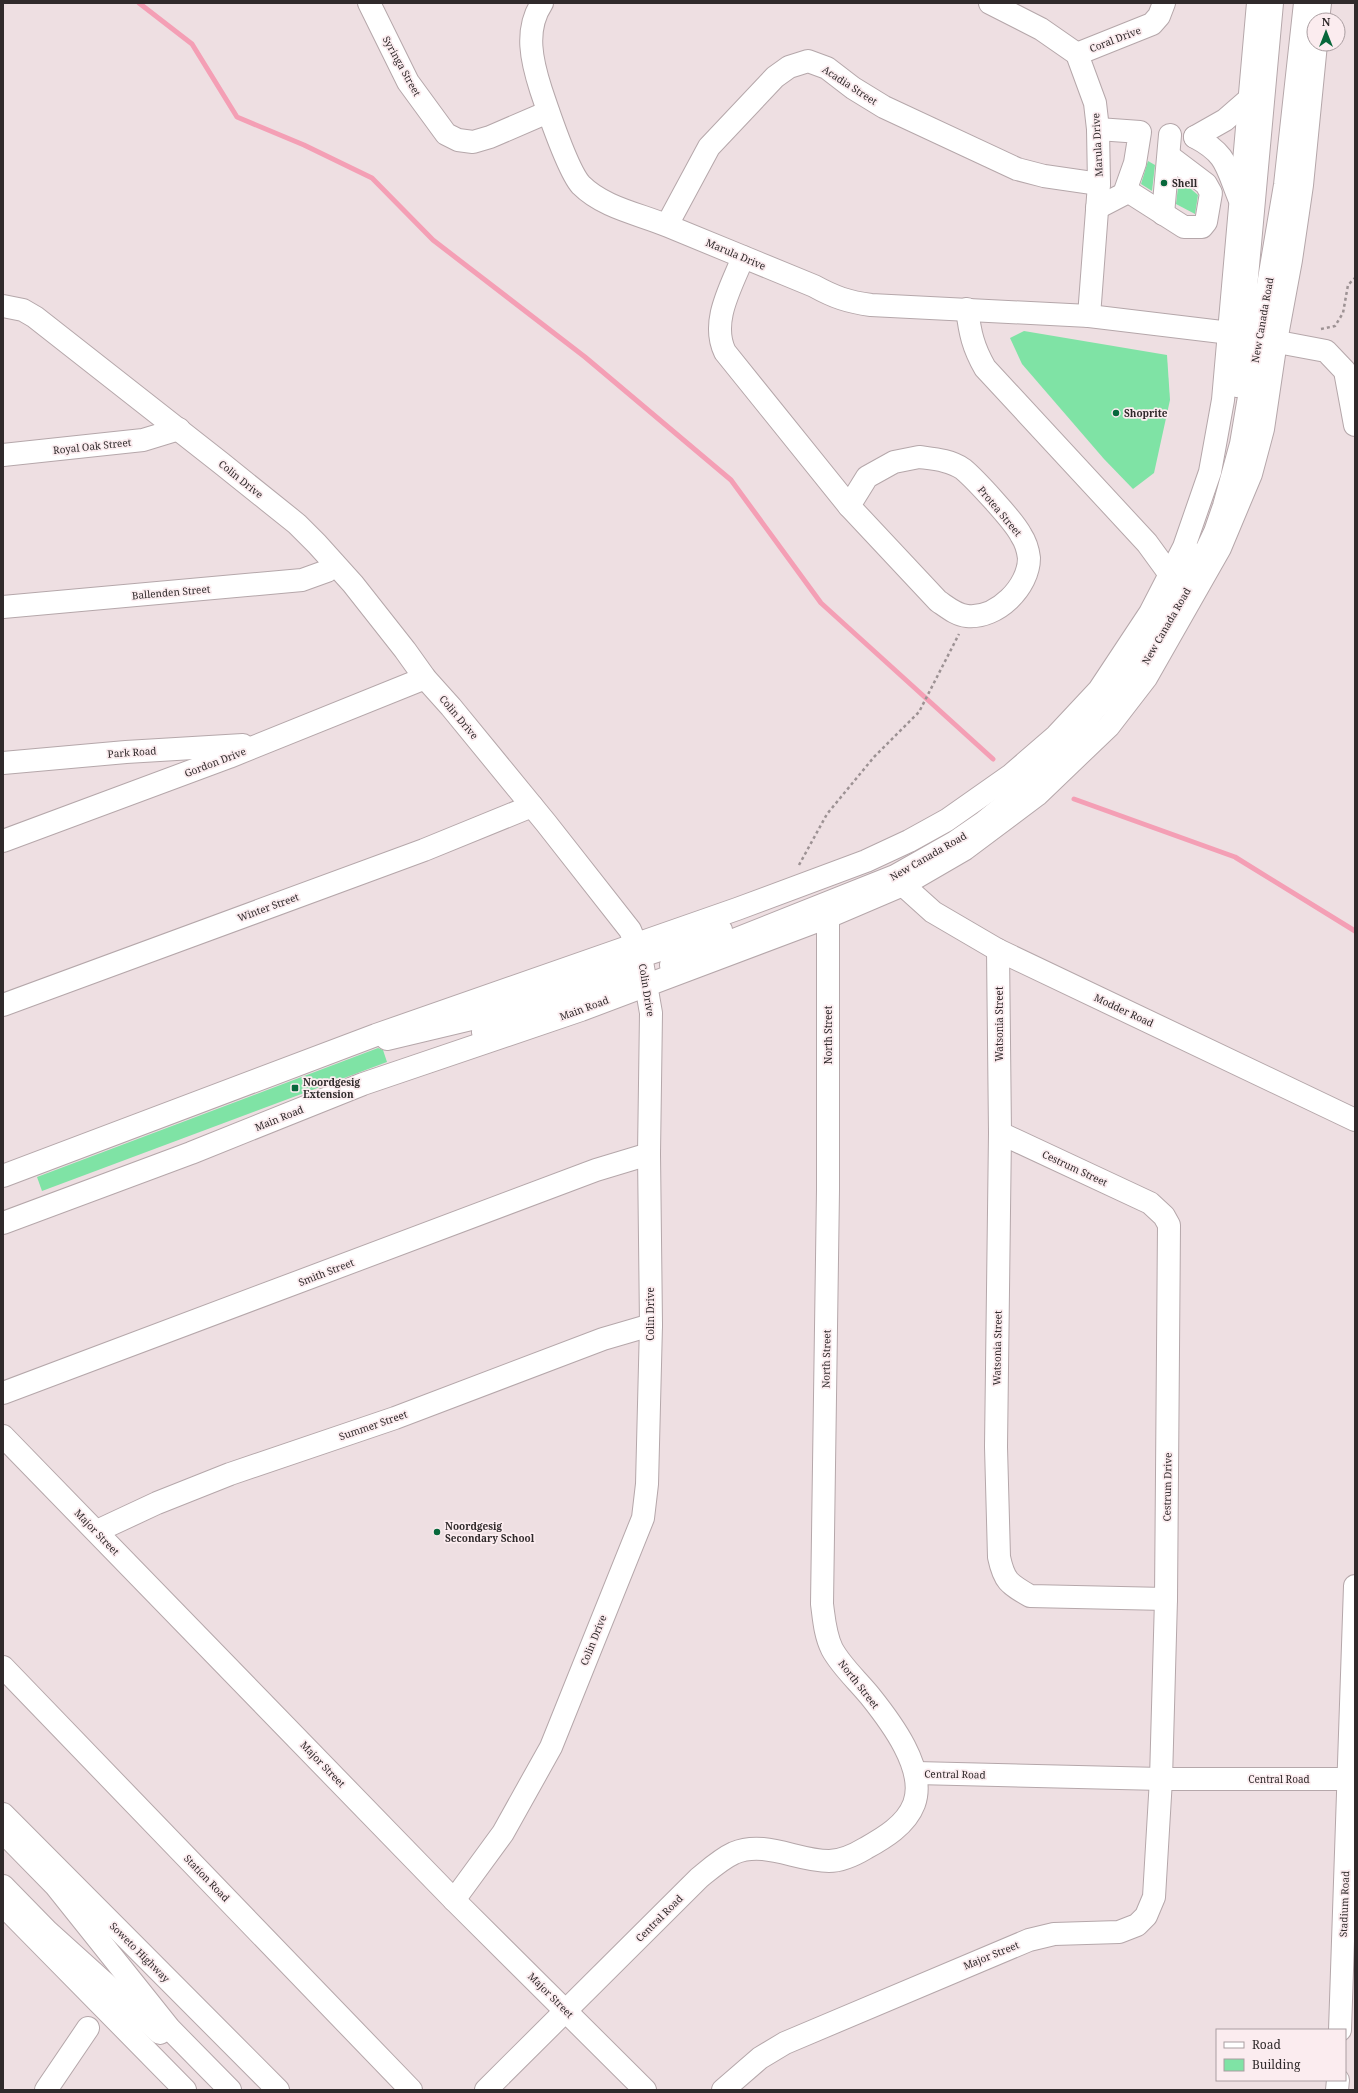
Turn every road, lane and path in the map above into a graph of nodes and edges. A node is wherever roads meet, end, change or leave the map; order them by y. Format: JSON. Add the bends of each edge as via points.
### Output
{"nodes":[{"id":1,"x":368,"y":3,"type":"edge"},
{"id":2,"x":542,"y":3,"type":"edge"},
{"id":3,"x":990,"y":3,"type":"edge"},
{"id":4,"x":1164,"y":3,"type":"edge"},
{"id":5,"x":1258,"y":3,"type":"edge"},
{"id":6,"x":1272,"y":3,"type":"edge"},
{"id":7,"x":1305,"y":3,"type":"edge"},
{"id":8,"x":1315,"y":52,"type":"edge"},
{"id":9,"x":1077,"y":54,"type":"junction"},
{"id":10,"x":1248,"y":100,"type":"junction"},
{"id":11,"x":548,"y":112,"type":"junction"},
{"id":12,"x":1098,"y":129,"type":"junction"},
{"id":13,"x":1099,"y":184,"type":"junction"},
{"id":14,"x":1126,"y":190,"type":"junction"},
{"id":15,"x":1240,"y":198,"type":"junction"},
{"id":16,"x":1097,"y":208,"type":"junction"},
{"id":17,"x":1163,"y":214,"type":"junction"},
{"id":18,"x":667,"y":225,"type":"junction"},
{"id":19,"x":743,"y":257,"type":"junction"},
{"id":20,"x":1355,"y":278,"type":"edge"},
{"id":21,"x":3,"y":306,"type":"edge"},
{"id":22,"x":967,"y":309,"type":"junction"},
{"id":23,"x":1089,"y":316,"type":"junction"},
{"id":24,"x":1320,"y":330,"type":"dead end"},
{"id":25,"x":1252,"y":337,"type":"junction"},
{"id":26,"x":1355,"y":425,"type":"edge"},
{"id":27,"x":179,"y":429,"type":"junction"},
{"id":28,"x":3,"y":455,"type":"edge"},
{"id":29,"x":849,"y":506,"type":"junction"},
{"id":30,"x":335,"y":565,"type":"junction"},
{"id":31,"x":1171,"y":576,"type":"junction"},
{"id":32,"x":3,"y":607,"type":"edge"},
{"id":33,"x":967,"y":616,"type":"junction"},
{"id":34,"x":425,"y":678,"type":"junction"},
{"id":35,"x":261,"y":743,"type":"junction"},
{"id":36,"x":3,"y":764,"type":"edge"},
{"id":37,"x":532,"y":806,"type":"junction"},
{"id":38,"x":3,"y":841,"type":"edge"},
{"id":39,"x":798,"y":866,"type":"dead end"},
{"id":40,"x":903,"y":885,"type":"junction"},
{"id":41,"x":828,"y":917,"type":"junction"},
{"id":42,"x":998,"y":950,"type":"junction"},
{"id":43,"x":642,"y":965,"type":"junction"},
{"id":44,"x":3,"y":1005,"type":"edge"},
{"id":45,"x":1355,"y":1120,"type":"edge"},
{"id":46,"x":1000,"y":1134,"type":"junction"},
{"id":47,"x":650,"y":1154,"type":"junction"},
{"id":48,"x":3,"y":1176,"type":"edge"},
{"id":49,"x":3,"y":1182,"type":"edge"},
{"id":50,"x":1150,"y":1202,"type":"joint"},
{"id":51,"x":3,"y":1213,"type":"edge"},
{"id":52,"x":3,"y":1223,"type":"edge"},
{"id":53,"x":650,"y":1325,"type":"junction"},
{"id":54,"x":3,"y":1392,"type":"edge"},
{"id":55,"x":3,"y":1436,"type":"edge"},
{"id":56,"x":97,"y":1531,"type":"junction"},
{"id":57,"x":1355,"y":1586,"type":"edge"},
{"id":58,"x":1166,"y":1599,"type":"junction"},
{"id":59,"x":3,"y":1666,"type":"edge"},
{"id":60,"x":916,"y":1773,"type":"junction"},
{"id":61,"x":1161,"y":1779,"type":"junction"},
{"id":62,"x":1352,"y":1779,"type":"edge"},
{"id":63,"x":3,"y":1814,"type":"edge"},
{"id":64,"x":3,"y":1832,"type":"edge"},
{"id":65,"x":3,"y":1886,"type":"edge"},
{"id":66,"x":454,"y":1900,"type":"junction"},
{"id":67,"x":3,"y":1905,"type":"edge"},
{"id":68,"x":566,"y":2010,"type":"junction"},
{"id":69,"x":88,"y":2028,"type":"dead end"},
{"id":70,"x":1340,"y":2029,"type":"edge"},
{"id":71,"x":46,"y":2090,"type":"edge"},
{"id":72,"x":185,"y":2090,"type":"edge"},
{"id":73,"x":216,"y":2090,"type":"edge"},
{"id":74,"x":230,"y":2090,"type":"edge"},
{"id":75,"x":278,"y":2090,"type":"edge"},
{"id":76,"x":411,"y":2090,"type":"edge"},
{"id":77,"x":486,"y":2090,"type":"edge"},
{"id":78,"x":645,"y":2090,"type":"edge"},
{"id":79,"x":723,"y":2090,"type":"edge"}],
"edges":[{"from":1,"to":11,"type":"street","name":"Syringa Street","via":[[408,82],[446,134],[458,140],[473,142]]},
{"from":2,"to":11,"type":"street","name":"Marula Drive","via":[[530,40],[531,55]]},
{"from":3,"to":9,"type":"street","via":[[1041,28]]},
{"from":4,"to":9,"type":"street","name":"Coral Drive","via":[[1159,16],[1152,24]]},
{"from":5,"to":10,"type":"street","name":"New Canada Road"},
{"from":6,"to":25,"type":"street","name":"New Canada Road","via":[[1250,235]]},
{"from":7,"to":25,"type":"street","name":"New Canada Road","via":[[1285,186]]},
{"from":8,"to":25,"type":"street","name":"New Canada Road","via":[[1302,186]]},
{"from":9,"to":12,"type":"street","name":"Marula Drive","via":[[1094,103]]},
{"from":10,"to":15,"type":"street","name":"New Canada Road"},
{"from":10,"to":15,"type":"street","via":[[1225,120],[1195,137],[1212,146],[1222,157]]},
{"from":11,"to":18,"type":"street","name":"Marula Drive","via":[[581,185],[607,203]]},
{"from":12,"to":13,"type":"street","name":"Marula Drive"},
{"from":12,"to":14,"type":"street","via":[[1140,132],[1135,163]]},
{"from":13,"to":16,"type":"street","name":"Marula Drive"},
{"from":13,"to":18,"type":"street","name":"Acadia Street","via":[[1044,176],[1017,169],[884,107],[827,68],[808,61],[789,66],[775,77],[709,147]]},
{"from":14,"to":16,"type":"street","via":[[1119,198]]},
{"from":14,"to":17,"type":"street"},
{"from":15,"to":25,"type":"street","name":"New Canada Road"},
{"from":16,"to":23,"type":"street","name":"Marula Drive"},
{"from":17,"to":17,"type":"street","via":[[1169,145],[1206,184],[1211,193],[1206,222],[1202,227],[1184,227]]},
{"from":18,"to":19,"type":"street","name":"Marula Drive"},
{"from":19,"to":22,"type":"street","name":"Marula Drive","via":[[814,286],[836,298],[851,302]]},
{"from":19,"to":29,"type":"street","via":[[722,312],[720,342],[725,352]]},
{"from":20,"to":24,"type":"path","via":[[1348,285],[1343,313],[1335,326]]},
{"from":21,"to":27,"type":"street","name":"Colin Drive","via":[[23,310],[35,317]]},
{"from":22,"to":23,"type":"street","name":"Marula Drive"},
{"from":22,"to":31,"type":"street","via":[[974,348],[985,368],[1147,543]]},
{"from":23,"to":25,"type":"street","name":"Marula Drive"},
{"from":25,"to":26,"type":"street","name":"Marula Drive","via":[[1326,351],[1345,371]]},
{"from":25,"to":31,"type":"street","name":"New Canada Road","via":[[1222,407],[1212,465],[1203,496]]},
{"from":25,"to":40,"type":"street","name":"New Canada Road","via":[[1270,391],[1258,452],[1220,548],[1146,678],[1090,747],[1037,795],[965,850]]},
{"from":25,"to":43,"type":"street","name":"New Canada Road","via":[[1228,453],[1204,529],[1172,595],[1131,664],[1078,730],[1045,760],[974,814],[897,860]]},
{"from":27,"to":28,"type":"street","name":"Royal Oak Street","via":[[143,440]]},
{"from":27,"to":30,"type":"street","name":"Colin Drive","via":[[297,524]]},
{"from":29,"to":33,"type":"street","via":[[938,601],[954,612]]},
{"from":29,"to":33,"type":"street","name":"Protea Street","via":[[867,477],[894,462],[920,457],[933,458],[948,461],[963,469],[1021,533],[1029,556],[1024,580],[1005,603],[988,613]]},
{"from":30,"to":32,"type":"street","name":"Ballenden Street","via":[[327,571],[302,580]]},
{"from":30,"to":34,"type":"street","name":"Colin Drive"},
{"from":31,"to":43,"type":"street","name":"New Canada Road","via":[[1115,669],[1099,690],[1056,736],[1011,775],[947,820],[909,841],[866,861],[737,909]]},
{"from":33,"to":39,"type":"path","via":[[919,712],[874,757],[827,814]]},
{"from":34,"to":35,"type":"street","name":"Gordon Drive"},
{"from":34,"to":37,"type":"street","name":"Colin Drive"},
{"from":35,"to":36,"type":"street","name":"Park Road"},
{"from":35,"to":38,"type":"street","name":"Gordon Drive"},
{"from":37,"to":43,"type":"street","name":"Colin Drive","via":[[630,930]]},
{"from":37,"to":44,"type":"street","name":"Winter Street","via":[[424,850]]},
{"from":40,"to":41,"type":"street","name":"New Canada Road"},
{"from":40,"to":42,"type":"street","name":"Modder Road","via":[[933,912]]},
{"from":41,"to":43,"type":"street","name":"New Canada Road"},
{"from":41,"to":60,"type":"street","name":"North Street","via":[[828,1190],[822,1604],[825,1631],[832,1649],[897,1735]]},
{"from":42,"to":45,"type":"street","name":"Modder Road"},
{"from":42,"to":46,"type":"street","name":"Watsonia Street"},
{"from":43,"to":47,"type":"street","name":"Colin Drive","via":[[652,1026]]},
{"from":43,"to":48,"type":"street","via":[[376,1035]]},
{"from":43,"to":49,"type":"street","via":[[471,1019],[378,1042]]},
{"from":43,"to":51,"type":"street","name":"Main Road"},
{"from":43,"to":52,"type":"street","name":"Main Road","via":[[363,1084],[191,1153]]},
{"from":46,"to":50,"type":"street","name":"Cestrum Street"},
{"from":46,"to":58,"type":"street","name":"Watsonia Street","via":[[996,1447],[999,1557],[1002,1572],[1010,1585],[1030,1596]]},
{"from":47,"to":53,"type":"street","name":"Colin Drive"},
{"from":47,"to":54,"type":"street","name":"Smith Street","via":[[596,1170]]},
{"from":50,"to":58,"type":"street","name":"Cestrum Drive","via":[[1164,1216],[1170,1234]]},
{"from":53,"to":56,"type":"street","name":"Summer Street","via":[[603,1340],[395,1418],[230,1474],[157,1503]]},
{"from":53,"to":66,"type":"street","name":"Colin Drive","via":[[647,1484],[643,1518],[551,1747],[503,1834]]},
{"from":55,"to":56,"type":"street","name":"Major Street"},
{"from":56,"to":66,"type":"street","name":"Major Street"},
{"from":57,"to":62,"type":"street","name":"Stadium Road"},
{"from":58,"to":61,"type":"street","name":"Cestrum Drive"},
{"from":59,"to":76,"type":"street","name":"Station Road"},
{"from":60,"to":61,"type":"street","name":"Central Road"},
{"from":60,"to":68,"type":"street","name":"Central Road","via":[[914,1804],[903,1821],[886,1837],[857,1854],[830,1861],[808,1859],[762,1848],[734,1853],[717,1863]]},
{"from":61,"to":62,"type":"street","name":"Central Road"},
{"from":61,"to":79,"type":"street","name":"Major Street","via":[[1154,1897],[1146,1916],[1137,1925],[1119,1932],[1054,1934],[1029,1940],[785,2043],[760,2058]]},
{"from":62,"to":70,"type":"street","name":"Stadium Road"},
{"from":63,"to":75,"type":"street","name":"Soweto Highway"},
{"from":64,"to":74,"type":"street","name":"Soweto Highway","via":[[55,1885],[170,2029]]},
{"from":65,"to":73,"type":"street","via":[[47,1931],[171,2043]]},
{"from":66,"to":68,"type":"street","name":"Major Street"},
{"from":67,"to":72,"type":"street"},
{"from":68,"to":77,"type":"street","name":"Central Road"},
{"from":68,"to":78,"type":"street","name":"Major Street"},
{"from":69,"to":71,"type":"street"}]}
